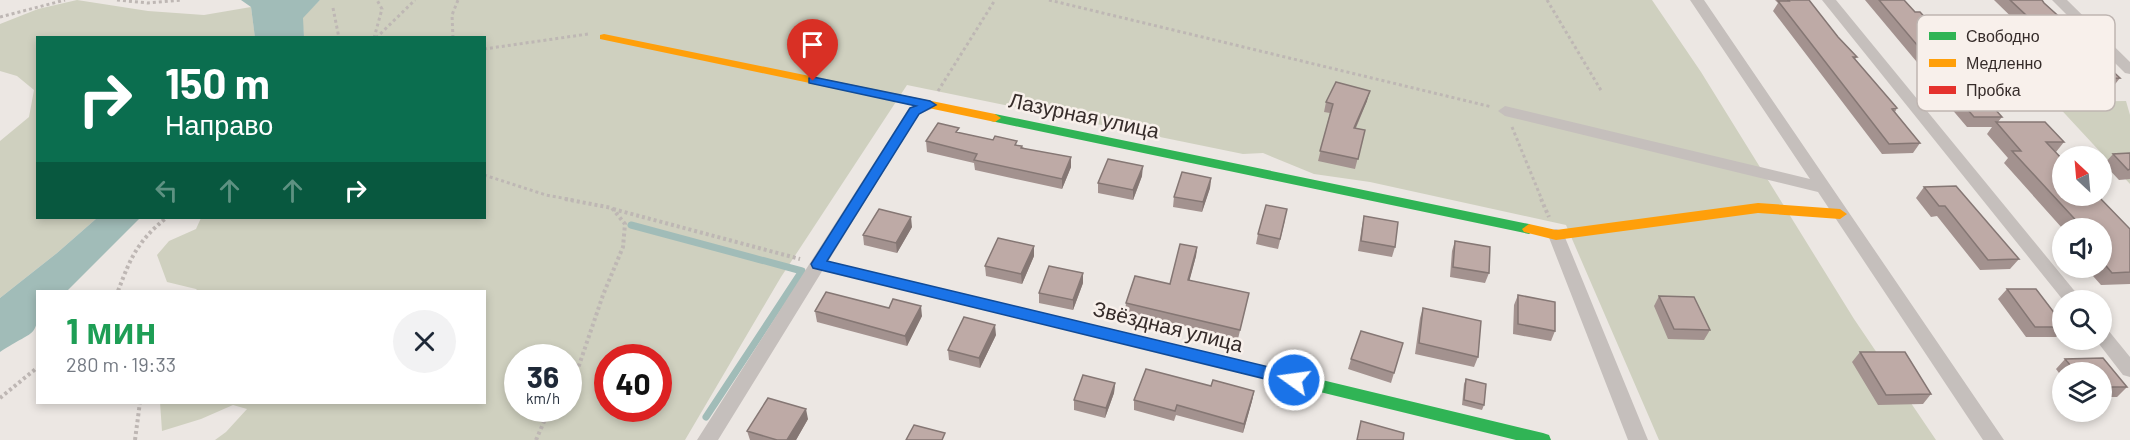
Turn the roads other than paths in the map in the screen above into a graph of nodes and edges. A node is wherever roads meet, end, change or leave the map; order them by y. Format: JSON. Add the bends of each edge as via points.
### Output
{"nodes":[{"id":1,"x":1697,"y":0,"type":"edge"},
{"id":2,"x":1829,"y":0,"type":"edge"},
{"id":3,"x":2059,"y":0,"type":"edge"},
{"id":4,"x":2074,"y":15,"type":"edge"},
{"id":5,"x":603,"y":37,"type":"road end"},
{"id":6,"x":2115,"y":55,"type":"edge"},
{"id":7,"x":2130,"y":70,"type":"edge"},
{"id":8,"x":930,"y":105,"type":"junction"},
{"id":9,"x":1917,"y":108,"type":"edge"},
{"id":10,"x":1505,"y":111,"type":"road end"},
{"id":11,"x":1919,"y":111,"type":"edge"},
{"id":12,"x":1823,"y":188,"type":"junction"},
{"id":13,"x":1840,"y":214,"type":"junction"},
{"id":14,"x":1556,"y":235,"type":"junction"},
{"id":15,"x":818,"y":264,"type":"junction"},
{"id":16,"x":2065,"y":290,"type":"edge"},
{"id":17,"x":2112,"y":348,"type":"edge"},
{"id":18,"x":2130,"y":370,"type":"edge"},
{"id":19,"x":706,"y":440,"type":"edge"},
{"id":20,"x":1543,"y":440,"type":"edge"},
{"id":21,"x":1638,"y":440,"type":"edge"},
{"id":22,"x":1994,"y":440,"type":"edge"}],
"edges":[{"from":1,"to":12,"type":"street"},
{"from":2,"to":9,"type":"street"},
{"from":3,"to":4,"type":"street"},
{"from":5,"to":8,"type":"street","name":"Лазурная улица"},
{"from":6,"to":7,"type":"street"},
{"from":8,"to":14,"type":"street","name":"Лазурная улица"},
{"from":8,"to":15,"type":"street","via":[[914,111]]},
{"from":10,"to":12,"type":"street"},
{"from":11,"to":16,"type":"street"},
{"from":12,"to":13,"type":"street"},
{"from":13,"to":14,"type":"street","name":"Лазурная улица","via":[[1758,208]]},
{"from":13,"to":22,"type":"street"},
{"from":14,"to":21,"type":"street"},
{"from":15,"to":19,"type":"street"},
{"from":15,"to":20,"type":"street","name":"Звёздная улица"},
{"from":17,"to":18,"type":"street"}]}
